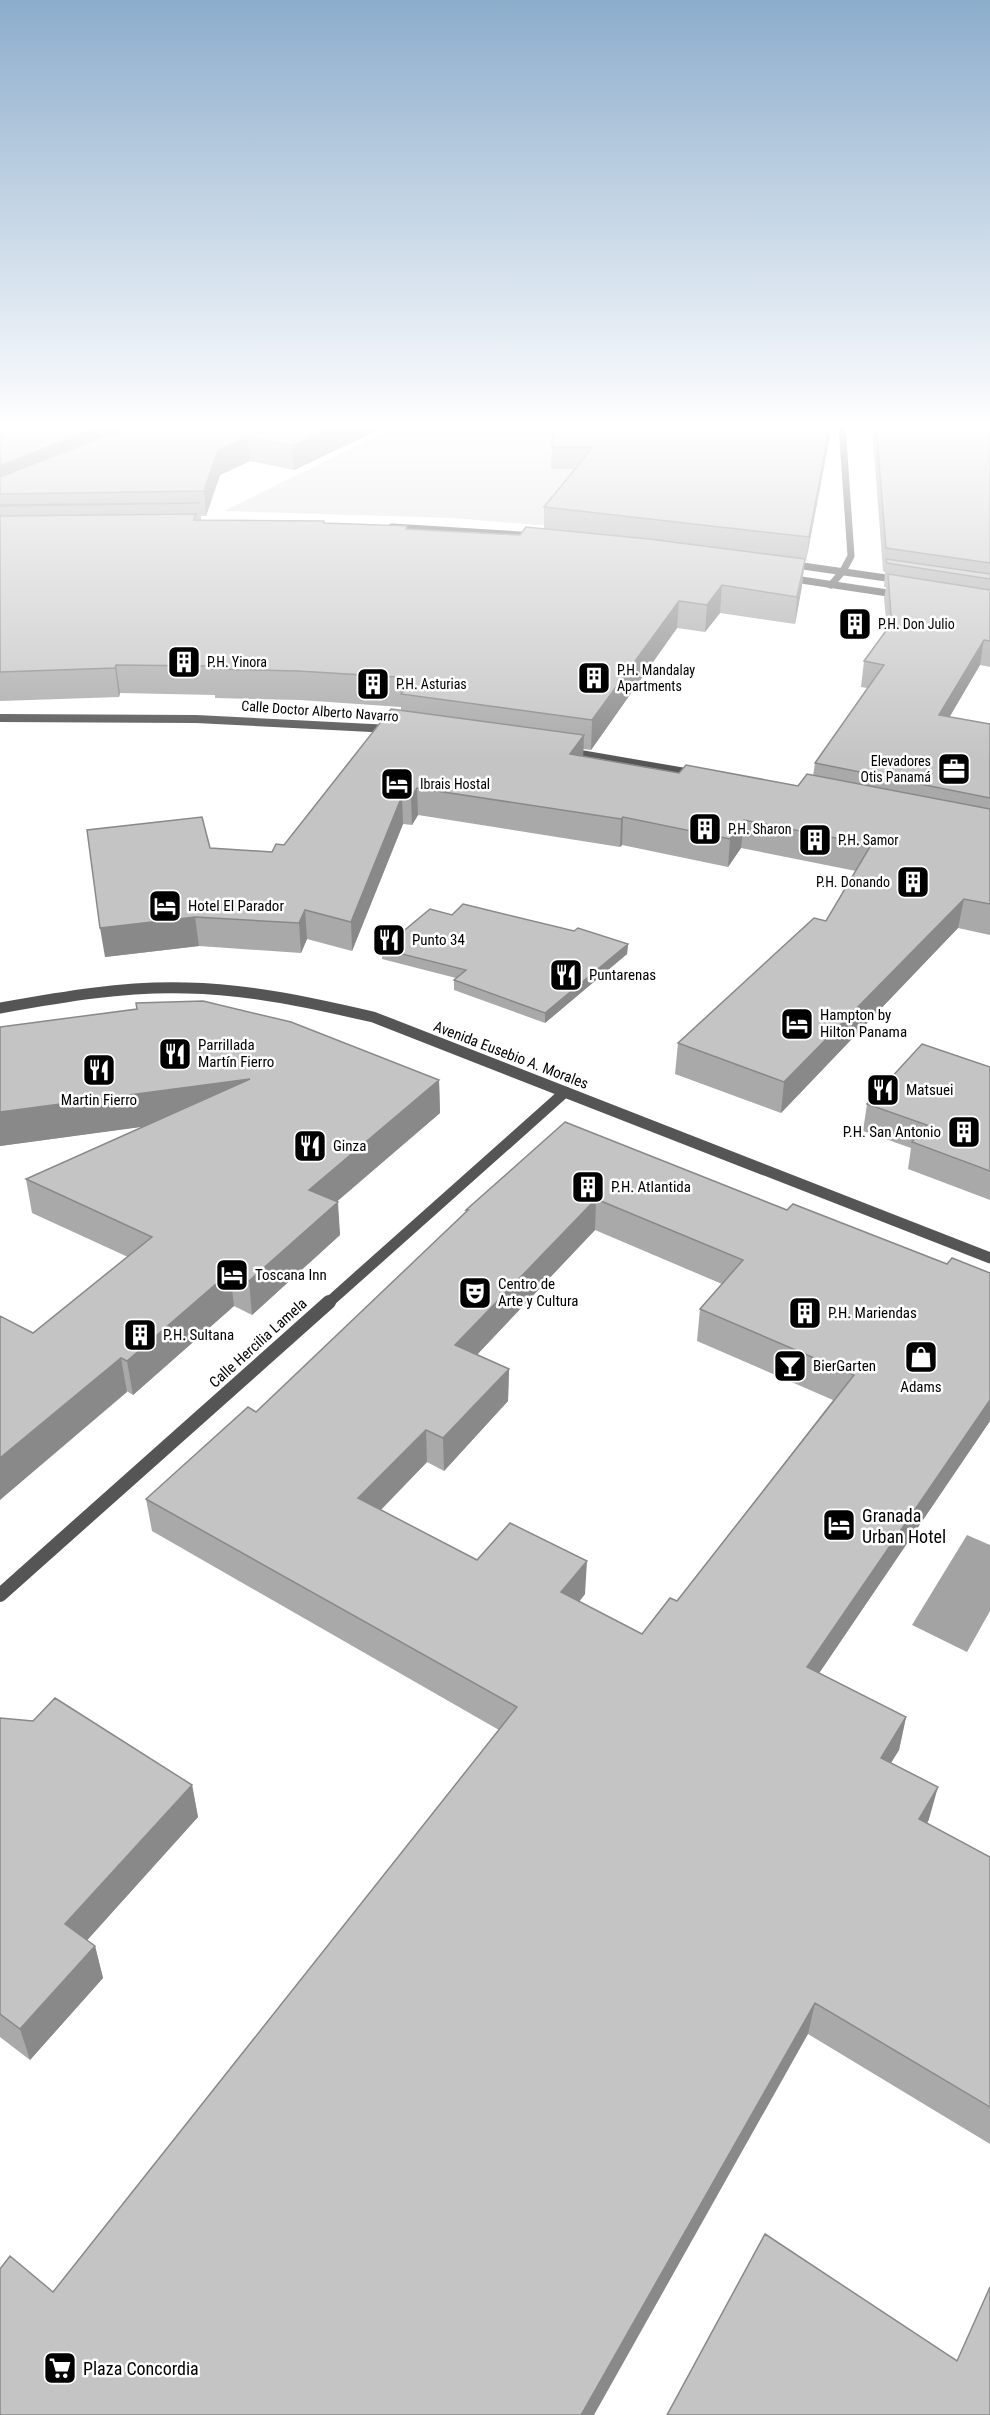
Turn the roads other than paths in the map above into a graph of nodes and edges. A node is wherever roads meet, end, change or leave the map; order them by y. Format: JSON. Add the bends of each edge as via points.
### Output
{"nodes":[{"id":1,"x":851,"y":538,"type":"edge"},
{"id":2,"x":777,"y":562,"type":"edge"},
{"id":3,"x":843,"y":571,"type":"junction"},
{"id":4,"x":784,"y":578,"type":"edge"},
{"id":5,"x":911,"y":581,"type":"edge"},
{"id":6,"x":831,"y":585,"type":"junction"},
{"id":7,"x":911,"y":597,"type":"edge"},
{"id":8,"x":0,"y":718,"type":"edge"},
{"id":9,"x":399,"y":730,"type":"edge"},
{"id":10,"x":559,"y":751,"type":"edge"},
{"id":11,"x":710,"y":777,"type":"edge"},
{"id":12,"x":0,"y":1008,"type":"edge"},
{"id":13,"x":565,"y":1092,"type":"junction"},
{"id":14,"x":990,"y":1258,"type":"edge"},
{"id":15,"x":0,"y":1595,"type":"edge"}],
"edges":[{"from":1,"to":3,"type":"street","via":[[851,556]]},
{"from":2,"to":3,"type":"street"},
{"from":3,"to":5,"type":"street"},
{"from":3,"to":6,"type":"street"},
{"from":4,"to":6,"type":"street"},
{"from":6,"to":7,"type":"street"},
{"from":8,"to":9,"type":"street","name":"Calle Doctor Alberto Navarro","via":[[239,719]]},
{"from":10,"to":11,"type":"street"},
{"from":12,"to":13,"type":"street","name":"Avenida Eusebio A. Morales","via":[[55,997],[140,989],[214,989],[297,1000],[374,1017]]},
{"from":13,"to":14,"type":"street","name":"Avenida Eusebio A. Morales"},
{"from":13,"to":15,"type":"street","name":"Calle Hercilia Lamela"}]}
